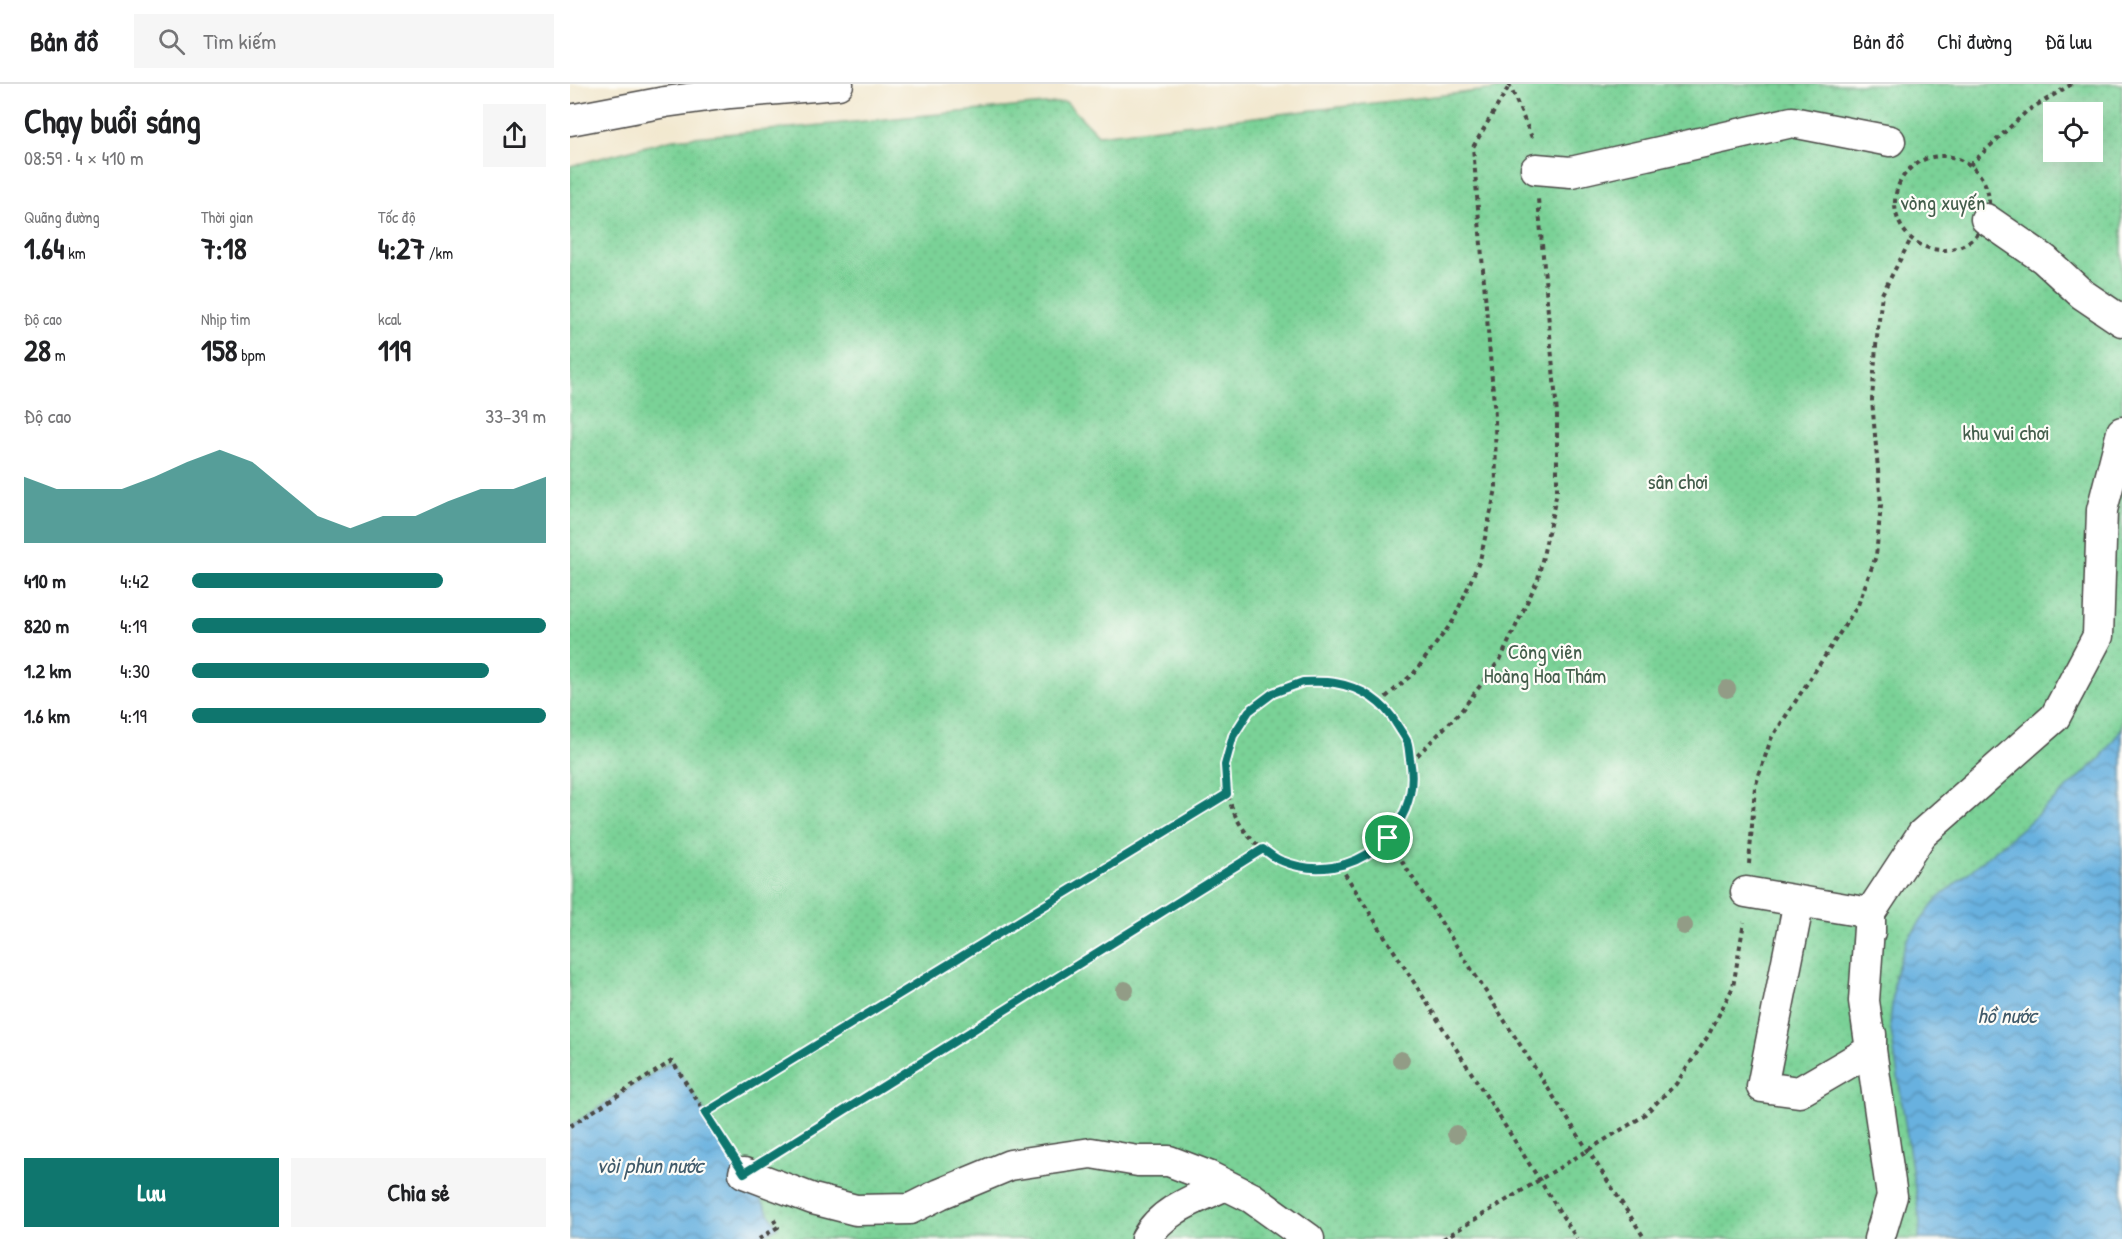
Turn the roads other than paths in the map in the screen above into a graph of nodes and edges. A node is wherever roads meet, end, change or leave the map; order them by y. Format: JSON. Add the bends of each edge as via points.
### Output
{"nodes":[{"id":1,"x":838,"y":84,"type":"edge"},
{"id":2,"x":730,"y":88,"type":"edge"},
{"id":3,"x":570,"y":120,"type":"edge"},
{"id":4,"x":1890,"y":141,"type":"dead end"},
{"id":5,"x":1536,"y":169,"type":"road end"},
{"id":6,"x":1986,"y":219,"type":"road end"},
{"id":7,"x":2122,"y":321,"type":"edge"},
{"id":8,"x":2122,"y":432,"type":"edge"},
{"id":9,"x":1746,"y":892,"type":"road end"},
{"id":10,"x":1798,"y":901,"type":"junction"},
{"id":11,"x":1870,"y":913,"type":"junction"},
{"id":12,"x":1871,"y":1050,"type":"junction"},
{"id":13,"x":744,"y":1173,"type":"road end"},
{"id":14,"x":1226,"y":1185,"type":"junction"},
{"id":15,"x":1146,"y":1239,"type":"edge"},
{"id":16,"x":1309,"y":1239,"type":"edge"},
{"id":17,"x":1879,"y":1239,"type":"edge"}],
"edges":[{"from":1,"to":2,"type":"street"},
{"from":2,"to":3,"type":"street"},
{"from":4,"to":5,"type":"street","via":[[1792,122],[1571,172]]},
{"from":6,"to":7,"type":"street"},
{"from":8,"to":11,"type":"street","via":[[2102,510],[2098,636],[2055,717],[1922,834]]},
{"from":9,"to":10,"type":"street"},
{"from":10,"to":11,"type":"street"},
{"from":10,"to":12,"type":"street","via":[[1762,1088],[1799,1092]]},
{"from":11,"to":12,"type":"street","via":[[1864,1001]]},
{"from":12,"to":17,"type":"street","via":[[1892,1196]]},
{"from":13,"to":14,"type":"street","via":[[813,1199],[856,1210],[910,1209],[1010,1165],[1091,1153],[1138,1161],[1169,1161]]},
{"from":14,"to":15,"type":"street","via":[[1184,1204],[1164,1218]]},
{"from":14,"to":16,"type":"street","via":[[1252,1198]]}]}
